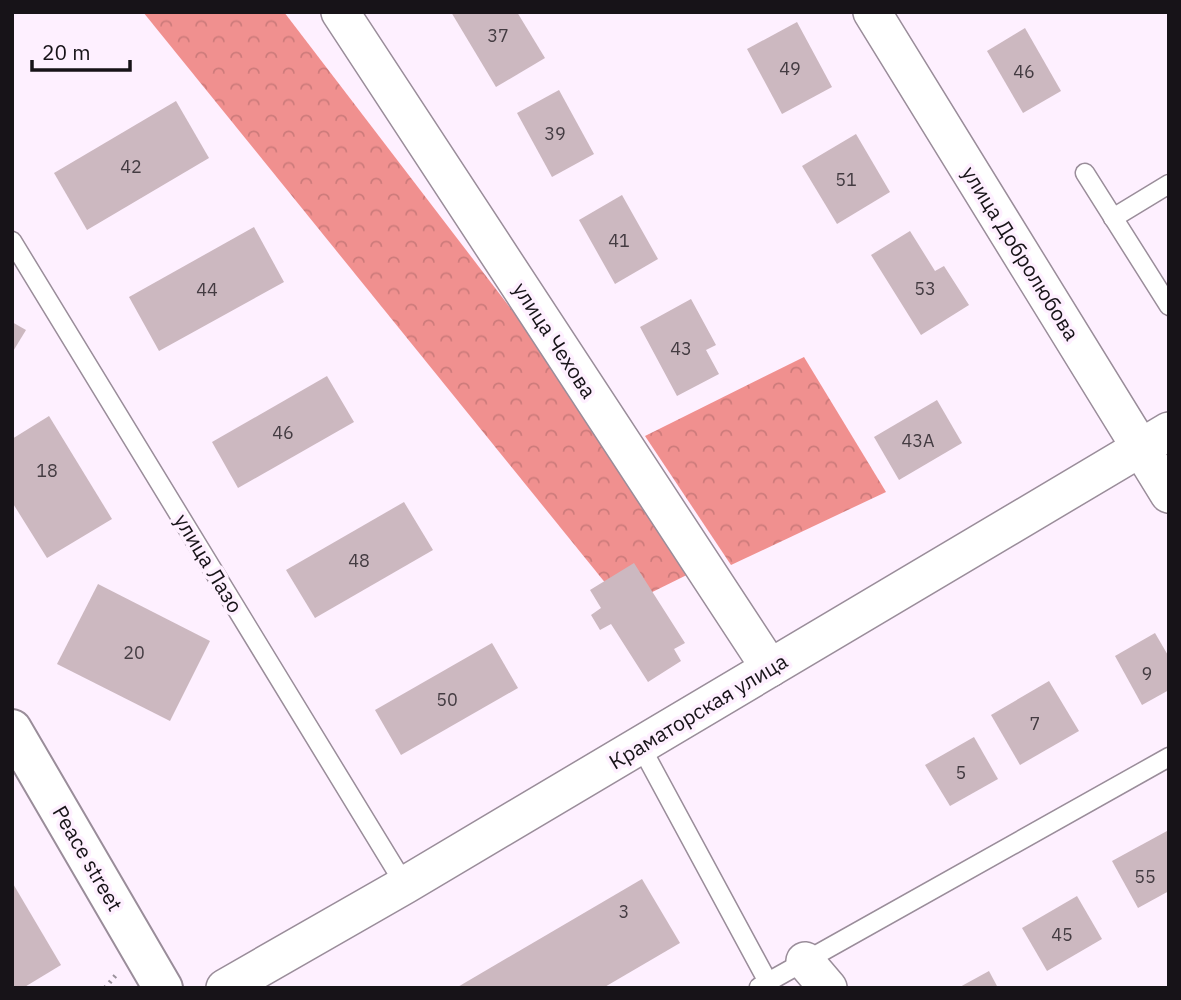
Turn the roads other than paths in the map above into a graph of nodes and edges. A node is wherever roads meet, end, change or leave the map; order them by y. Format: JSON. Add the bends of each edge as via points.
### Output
{"nodes":[{"id":1,"x":340,"y":12,"type":"edge"},
{"id":2,"x":872,"y":12,"type":"edge"},
{"id":3,"x":1085,"y":173,"type":"dead end"},
{"id":4,"x":1169,"y":184,"type":"edge"},
{"id":5,"x":1113,"y":218,"type":"junction"},
{"id":6,"x":12,"y":241,"type":"edge"},
{"id":7,"x":1169,"y":306,"type":"edge"},
{"id":8,"x":1155,"y":438,"type":"edge"},
{"id":9,"x":1169,"y":494,"type":"edge"},
{"id":10,"x":770,"y":668,"type":"junction"},
{"id":11,"x":12,"y":729,"type":"edge"},
{"id":12,"x":640,"y":745,"type":"junction"},
{"id":13,"x":1169,"y":757,"type":"edge"},
{"id":14,"x":405,"y":885,"type":"junction"},
{"id":15,"x":816,"y":974,"type":"edge"},
{"id":16,"x":763,"y":985,"type":"edge"},
{"id":17,"x":163,"y":988,"type":"edge"},
{"id":18,"x":225,"y":988,"type":"edge"}],
"edges":[{"from":1,"to":10,"type":"street","name":"улица Чехова"},
{"from":2,"to":8,"type":"street","name":"улица Добролюбова"},
{"from":3,"to":5,"type":"lane"},
{"from":4,"to":5,"type":"lane"},
{"from":5,"to":7,"type":"lane"},
{"from":6,"to":14,"type":"lane","name":"улица Лазо"},
{"from":8,"to":9,"type":"street","name":"улица Добролюбова"},
{"from":8,"to":10,"type":"street","name":"Краматорская улица"},
{"from":10,"to":12,"type":"street","name":"Краматорская улица"},
{"from":11,"to":17,"type":"street","name":"Peace street"},
{"from":12,"to":14,"type":"street","name":"Краматорская улица"},
{"from":12,"to":16,"type":"lane"},
{"from":13,"to":15,"type":"lane"},
{"from":14,"to":18,"type":"street","name":"Краматорская улица"},
{"from":15,"to":16,"type":"lane"}]}
